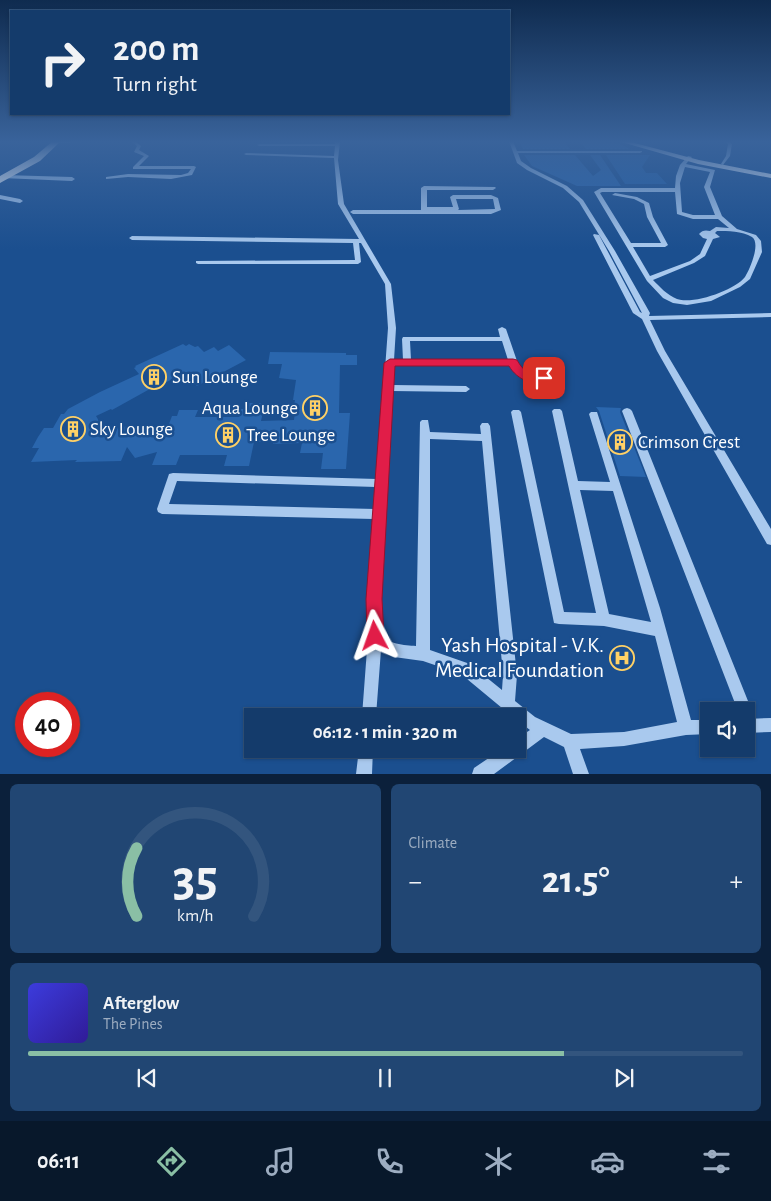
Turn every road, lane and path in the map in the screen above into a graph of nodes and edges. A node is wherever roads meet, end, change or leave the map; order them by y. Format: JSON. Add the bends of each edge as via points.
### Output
{"nodes":[{"id":1,"x":117,"y":177,"type":"edge"},
{"id":2,"x":338,"y":177,"type":"edge"},
{"id":3,"x":540,"y":177,"type":"edge"},
{"id":4,"x":542,"y":177,"type":"edge"},
{"id":5,"x":678,"y":177,"type":"edge"},
{"id":6,"x":710,"y":177,"type":"edge"},
{"id":7,"x":1,"y":178,"type":"edge"},
{"id":8,"x":108,"y":178,"type":"dead end"},
{"id":9,"x":72,"y":179,"type":"dead end"},
{"id":10,"x":548,"y":181,"type":"junction"},
{"id":11,"x":493,"y":188,"type":"dead end"},
{"id":12,"x":597,"y":192,"type":"junction"},
{"id":13,"x":677,"y":192,"type":"junction"},
{"id":14,"x":647,"y":194,"type":"dead end"},
{"id":15,"x":0,"y":197,"type":"edge"},
{"id":16,"x":20,"y":201,"type":"dead end"},
{"id":17,"x":424,"y":210,"type":"junction"},
{"id":18,"x":353,"y":212,"type":"dead end"},
{"id":19,"x":718,"y":217,"type":"junction"},
{"id":20,"x":735,"y":230,"type":"junction"},
{"id":21,"x":132,"y":238,"type":"dead end"},
{"id":22,"x":360,"y":241,"type":"junction"},
{"id":23,"x":629,"y":245,"type":"junction"},
{"id":24,"x":198,"y":262,"type":"dead end"},
{"id":25,"x":649,"y":279,"type":"junction"},
{"id":26,"x":624,"y":290,"type":"junction"},
{"id":27,"x":633,"y":291,"type":"junction"},
{"id":28,"x":771,"y":315,"type":"edge"},
{"id":29,"x":645,"y":318,"type":"junction"},
{"id":30,"x":502,"y":329,"type":"dead end"},
{"id":31,"x":505,"y":339,"type":"junction"},
{"id":32,"x":390,"y":363,"type":"junction"},
{"id":33,"x":407,"y":363,"type":"junction"},
{"id":34,"x":513,"y":363,"type":"junction"},
{"id":35,"x":557,"y":378,"type":"dead end"},
{"id":36,"x":388,"y":388,"type":"junction"},
{"id":37,"x":466,"y":389,"type":"dead end"},
{"id":38,"x":557,"y":411,"type":"dead end"},
{"id":39,"x":627,"y":411,"type":"dead end"},
{"id":40,"x":516,"y":412,"type":"dead end"},
{"id":41,"x":594,"y":414,"type":"dead end"},
{"id":42,"x":425,"y":422,"type":"dead end"},
{"id":43,"x":486,"y":432,"type":"joint"},
{"id":44,"x":425,"y":435,"type":"junction"},
{"id":45,"x":382,"y":483,"type":"junction"},
{"id":46,"x":574,"y":485,"type":"junction"},
{"id":47,"x":616,"y":487,"type":"junction"},
{"id":48,"x":375,"y":514,"type":"junction"},
{"id":49,"x":771,"y":540,"type":"edge"},
{"id":50,"x":604,"y":620,"type":"junction"},
{"id":51,"x":660,"y":630,"type":"junction"},
{"id":52,"x":375,"y":636,"type":"junction"},
{"id":53,"x":423,"y":654,"type":"junction"},
{"id":54,"x":740,"y":702,"type":"edge"},
{"id":55,"x":508,"y":706,"type":"junction"},
{"id":56,"x":369,"y":708,"type":"edge"},
{"id":57,"x":755,"y":721,"type":"edge"},
{"id":58,"x":771,"y":725,"type":"edge"},
{"id":59,"x":700,"y":727,"type":"edge"},
{"id":60,"x":686,"y":728,"type":"junction"},
{"id":61,"x":543,"y":729,"type":"junction"},
{"id":62,"x":526,"y":741,"type":"edge"},
{"id":63,"x":570,"y":742,"type":"junction"},
{"id":64,"x":365,"y":758,"type":"edge"},
{"id":65,"x":502,"y":758,"type":"edge"},
{"id":66,"x":364,"y":774,"type":"edge"},
{"id":67,"x":480,"y":774,"type":"edge"},
{"id":68,"x":581,"y":774,"type":"edge"}],
"edges":[{"from":1,"to":8,"type":"street"},
{"from":2,"to":22,"type":"street","via":[[341,204]]},
{"from":3,"to":10,"type":"street"},
{"from":4,"to":10,"type":"street"},
{"from":5,"to":13,"type":"street"},
{"from":6,"to":19,"type":"street","via":[[706,186]]},
{"from":7,"to":9,"type":"street"},
{"from":10,"to":26,"type":"street","via":[[569,195],[581,210]]},
{"from":10,"to":27,"type":"street","via":[[570,191],[581,201]]},
{"from":11,"to":17,"type":"street","via":[[424,188]]},
{"from":12,"to":13,"type":"street"},
{"from":12,"to":23,"type":"street"},
{"from":12,"to":23,"type":"street","via":[[646,203],[665,245]]},
{"from":13,"to":14,"type":"street"},
{"from":13,"to":19,"type":"street","via":[[679,213],[699,218]]},
{"from":15,"to":16,"type":"street"},
{"from":17,"to":17,"type":"street","via":[[491,212],[498,210],[495,198],[490,197],[453,197],[456,209]]},
{"from":17,"to":18,"type":"street"},
{"from":19,"to":20,"type":"street"},
{"from":20,"to":25,"type":"street","via":[[716,229],[703,255]]},
{"from":20,"to":25,"type":"street","via":[[754,236],[759,252],[748,278],[738,286],[711,299],[687,303],[666,296]]},
{"from":21,"to":22,"type":"street"},
{"from":22,"to":24,"type":"street","via":[[358,262]]},
{"from":22,"to":32,"type":"street","via":[[384,274],[390,292]]},
{"from":23,"to":25,"type":"street"},
{"from":26,"to":27,"type":"street"},
{"from":26,"to":29,"type":"street","via":[[637,313]]},
{"from":27,"to":29,"type":"street","via":[[646,313]]},
{"from":28,"to":29,"type":"street"},
{"from":29,"to":49,"type":"street","via":[[663,355]]},
{"from":30,"to":31,"type":"street"},
{"from":31,"to":33,"type":"street","via":[[406,339]]},
{"from":31,"to":34,"type":"street"},
{"from":32,"to":33,"type":"street"},
{"from":32,"to":36,"type":"street"},
{"from":33,"to":34,"type":"street"},
{"from":34,"to":35,"type":"street","via":[[526,378]]},
{"from":36,"to":37,"type":"street"},
{"from":36,"to":45,"type":"street"},
{"from":38,"to":46,"type":"street"},
{"from":39,"to":54,"type":"street"},
{"from":40,"to":50,"type":"street","via":[[559,618]]},
{"from":41,"to":47,"type":"street"},
{"from":42,"to":44,"type":"street"},
{"from":43,"to":44,"type":"street"},
{"from":43,"to":55,"type":"street","via":[[510,675]]},
{"from":44,"to":53,"type":"street"},
{"from":45,"to":48,"type":"street"},
{"from":45,"to":48,"type":"street","via":[[173,477],[162,509]]},
{"from":46,"to":47,"type":"street"},
{"from":46,"to":50,"type":"street"},
{"from":47,"to":51,"type":"street"},
{"from":48,"to":52,"type":"street"},
{"from":50,"to":51,"type":"street"},
{"from":51,"to":60,"type":"street"},
{"from":52,"to":53,"type":"street","via":[[394,650]]},
{"from":52,"to":56,"type":"street"},
{"from":53,"to":55,"type":"street","via":[[465,669]]},
{"from":55,"to":61,"type":"street"},
{"from":57,"to":58,"type":"street"},
{"from":59,"to":60,"type":"street"},
{"from":60,"to":63,"type":"street"},
{"from":61,"to":62,"type":"street"},
{"from":61,"to":63,"type":"street"},
{"from":63,"to":68,"type":"street"},
{"from":64,"to":66,"type":"street"},
{"from":65,"to":67,"type":"street"}]}
